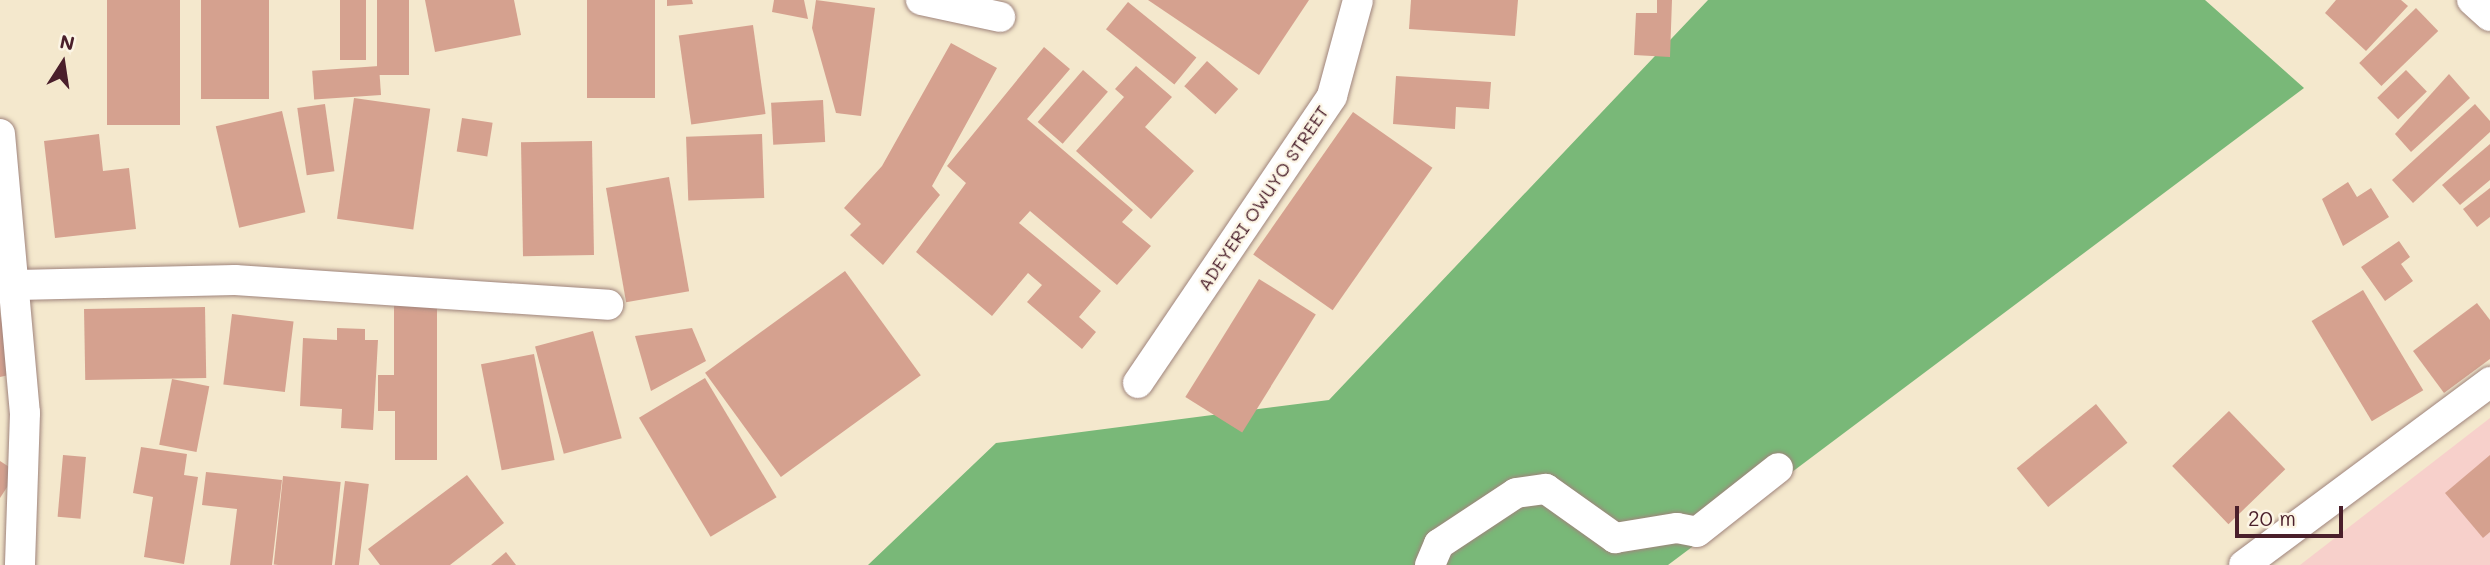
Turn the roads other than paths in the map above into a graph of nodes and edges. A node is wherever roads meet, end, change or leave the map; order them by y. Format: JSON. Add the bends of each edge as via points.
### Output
{"nodes":[{"id":1,"x":921,"y":0,"type":"edge"},
{"id":2,"x":1358,"y":0,"type":"edge"},
{"id":3,"x":2472,"y":0,"type":"edge"},
{"id":4,"x":2490,"y":16,"type":"edge"},
{"id":5,"x":1000,"y":17,"type":"dead end"},
{"id":6,"x":0,"y":134,"type":"edge"},
{"id":7,"x":17,"y":285,"type":"junction"},
{"id":8,"x":608,"y":305,"type":"dead end"},
{"id":9,"x":2490,"y":382,"type":"edge"},
{"id":10,"x":1138,"y":383,"type":"dead end"},
{"id":11,"x":13,"y":418,"type":"edge"},
{"id":12,"x":1778,"y":468,"type":"dead end"},
{"id":13,"x":20,"y":565,"type":"edge"},
{"id":14,"x":1430,"y":565,"type":"edge"},
{"id":15,"x":2244,"y":565,"type":"edge"}],
"edges":[{"from":1,"to":5,"type":"street"},
{"from":2,"to":10,"type":"street","name":"ADEYERI OWUYO STREET","via":[[1332,96]]},
{"from":3,"to":4,"type":"street"},
{"from":6,"to":7,"type":"street"},
{"from":7,"to":8,"type":"street","via":[[235,280]]},
{"from":7,"to":11,"type":"street"},
{"from":9,"to":15,"type":"street"},
{"from":11,"to":13,"type":"street"},
{"from":12,"to":14,"type":"street","via":[[1697,532],[1677,528],[1615,537],[1546,489],[1516,493],[1439,544]]}]}
